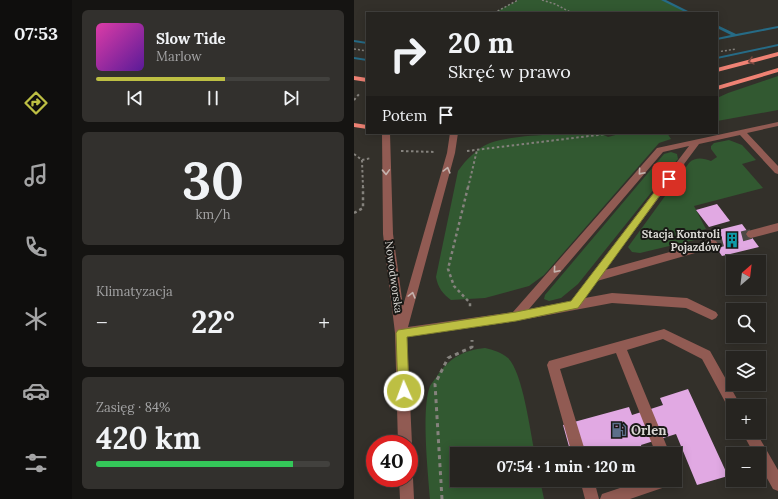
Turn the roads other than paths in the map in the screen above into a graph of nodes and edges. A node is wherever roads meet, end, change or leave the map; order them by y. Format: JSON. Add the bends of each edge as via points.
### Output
{"nodes":[{"id":1,"x":778,"y":54,"type":"edge"},
{"id":2,"x":718,"y":70,"type":"edge"},
{"id":3,"x":778,"y":70,"type":"edge"},
{"id":4,"x":354,"y":78,"type":"edge"},
{"id":5,"x":366,"y":80,"type":"edge"},
{"id":6,"x":718,"y":88,"type":"edge"},
{"id":7,"x":778,"y":124,"type":"edge"},
{"id":8,"x":354,"y":126,"type":"edge"},
{"id":9,"x":366,"y":127,"type":"edge"},
{"id":10,"x":742,"y":132,"type":"junction"},
{"id":11,"x":386,"y":134,"type":"edge"},
{"id":12,"x":454,"y":134,"type":"edge"},
{"id":13,"x":697,"y":141,"type":"junction"},
{"id":14,"x":778,"y":171,"type":"edge"},
{"id":15,"x":778,"y":227,"type":"edge"},
{"id":16,"x":751,"y":234,"type":"tunnel mouth"},
{"id":17,"x":713,"y":244,"type":"tunnel mouth"},
{"id":18,"x":593,"y":278,"type":"junction"},
{"id":19,"x":574,"y":305,"type":"junction"},
{"id":20,"x":712,"y":315,"type":"dead end"},
{"id":21,"x":516,"y":316,"type":"junction"},
{"id":22,"x":401,"y":333,"type":"junction"},
{"id":23,"x":619,"y":346,"type":"junction"},
{"id":24,"x":731,"y":399,"type":"edge"},
{"id":25,"x":405,"y":435,"type":"edge"},
{"id":26,"x":753,"y":439,"type":"edge"},
{"id":27,"x":577,"y":447,"type":"edge"},
{"id":28,"x":660,"y":447,"type":"edge"},
{"id":29,"x":778,"y":484,"type":"edge"},
{"id":30,"x":406,"y":487,"type":"edge"},
{"id":31,"x":589,"y":487,"type":"edge"},
{"id":32,"x":644,"y":487,"type":"edge"},
{"id":33,"x":407,"y":499,"type":"edge"},
{"id":34,"x":592,"y":499,"type":"edge"},
{"id":35,"x":607,"y":499,"type":"edge"}],
"edges":[{"from":1,"to":2,"type":"main road","one_way":true},
{"from":3,"to":6,"type":"main road"},
{"from":4,"to":5,"type":"main road"},
{"from":7,"to":10,"type":"street"},
{"from":8,"to":9,"type":"main road"},
{"from":10,"to":13,"type":"street"},
{"from":10,"to":14,"type":"street"},
{"from":11,"to":22,"type":"street","name":"Nowodworska","one_way":true,"via":[[388,234]]},
{"from":22,"to":12,"type":"street","one_way":true,"via":[[451,153]]},
{"from":13,"to":18,"type":"street"},
{"from":13,"to":21,"type":"street","one_way":true,"via":[[660,150]]},
{"from":15,"to":16,"type":"street"},
{"from":17,"to":18,"type":"street"},
{"from":18,"to":19,"type":"street"},
{"from":19,"to":20,"type":"street","via":[[612,298],[687,302]]},
{"from":19,"to":21,"type":"street"},
{"from":21,"to":22,"type":"street"},
{"from":22,"to":25,"type":"street","name":"Nowodworska"},
{"from":23,"to":24,"type":"street","via":[[664,334],[706,355]]},
{"from":23,"to":27,"type":"street","via":[[553,365]]},
{"from":23,"to":28,"type":"street"},
{"from":26,"to":29,"type":"street"},
{"from":30,"to":33,"type":"street"},
{"from":31,"to":34,"type":"street"},
{"from":32,"to":35,"type":"street"}]}
